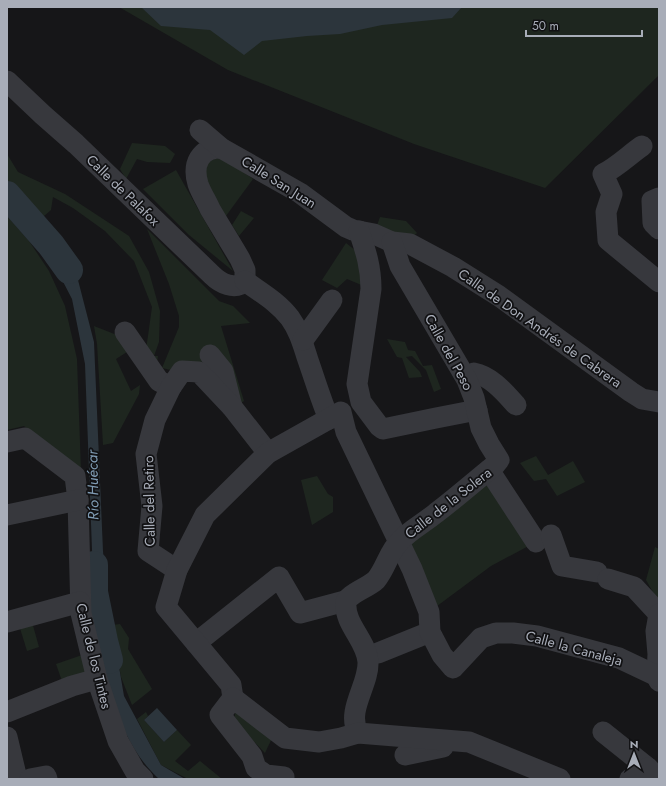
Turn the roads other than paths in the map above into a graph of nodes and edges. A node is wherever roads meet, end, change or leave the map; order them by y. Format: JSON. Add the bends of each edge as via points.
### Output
{"nodes":[{"id":1,"x":7,"y":81,"type":"edge"},
{"id":2,"x":200,"y":130,"type":"dead end"},
{"id":3,"x":642,"y":146,"type":"dead end"},
{"id":4,"x":221,"y":148,"type":"junction"},
{"id":5,"x":659,"y":198,"type":"edge"},
{"id":6,"x":659,"y":229,"type":"edge"},
{"id":7,"x":359,"y":231,"type":"junction"},
{"id":8,"x":392,"y":242,"type":"junction"},
{"id":9,"x":244,"y":281,"type":"junction"},
{"id":10,"x":659,"y":282,"type":"edge"},
{"id":11,"x":332,"y":300,"type":"dead end"},
{"id":12,"x":125,"y":332,"type":"dead end"},
{"id":13,"x":303,"y":340,"type":"junction"},
{"id":14,"x":210,"y":355,"type":"dead end"},
{"id":15,"x":474,"y":373,"type":"dead end"},
{"id":16,"x":171,"y":387,"type":"junction"},
{"id":17,"x":646,"y":394,"type":"edge"},
{"id":18,"x":516,"y":405,"type":"dead end"},
{"id":19,"x":232,"y":407,"type":"junction"},
{"id":20,"x":477,"y":410,"type":"junction"},
{"id":21,"x":335,"y":415,"type":"junction"},
{"id":22,"x":7,"y":442,"type":"edge"},
{"id":23,"x":268,"y":453,"type":"junction"},
{"id":24,"x":493,"y":467,"type":"junction"},
{"id":25,"x":78,"y":500,"type":"junction"},
{"id":26,"x":7,"y":515,"type":"edge"},
{"id":27,"x":398,"y":542,"type":"junction"},
{"id":28,"x":177,"y":570,"type":"junction"},
{"id":29,"x":270,"y":591,"type":"dead end"},
{"id":30,"x":292,"y":597,"type":"junction"},
{"id":31,"x":345,"y":601,"type":"junction"},
{"id":32,"x":80,"y":602,"type":"junction"},
{"id":33,"x":659,"y":614,"type":"edge"},
{"id":34,"x":7,"y":622,"type":"edge"},
{"id":35,"x":429,"y":622,"type":"junction"},
{"id":36,"x":196,"y":643,"type":"junction"},
{"id":37,"x":371,"y":652,"type":"junction"},
{"id":38,"x":97,"y":679,"type":"junction"},
{"id":39,"x":658,"y":687,"type":"edge"},
{"id":40,"x":233,"y":698,"type":"junction"},
{"id":41,"x":7,"y":712,"type":"edge"},
{"id":42,"x":603,"y":732,"type":"dead end"},
{"id":43,"x":358,"y":733,"type":"junction"},
{"id":44,"x":7,"y":736,"type":"edge"},
{"id":45,"x":469,"y":742,"type":"junction"},
{"id":46,"x":405,"y":755,"type":"dead end"},
{"id":47,"x":653,"y":773,"type":"edge"},
{"id":48,"x":284,"y":777,"type":"dead end"},
{"id":49,"x":17,"y":779,"type":"edge"},
{"id":50,"x":30,"y":779,"type":"edge"},
{"id":51,"x":47,"y":779,"type":"edge"},
{"id":52,"x":143,"y":779,"type":"edge"},
{"id":53,"x":560,"y":779,"type":"edge"},
{"id":54,"x":630,"y":779,"type":"edge"}],
"edges":[{"from":1,"to":9,"type":"street","name":"Calle de Palafox","via":[[220,282],[228,285],[241,284]]},
{"from":2,"to":4,"type":"street","name":"Calle San Juan"},
{"from":3,"to":10,"type":"street","via":[[603,174],[612,194],[606,212],[608,240]]},
{"from":4,"to":7,"type":"street","name":"Calle San Juan","via":[[300,193],[346,227]]},
{"from":4,"to":9,"type":"street","via":[[207,150],[199,158],[196,176],[205,200],[240,259]]},
{"from":5,"to":6,"type":"street","via":[[652,201],[653,223]]},
{"from":7,"to":8,"type":"street","name":"Calle de Don Andrés de Cabrera"},
{"from":7,"to":20,"type":"street","via":[[371,269],[371,289],[359,393],[378,426],[383,430],[407,426],[435,415]]},
{"from":8,"to":17,"type":"street","name":"Calle de Don Andrés de Cabrera","via":[[410,244],[466,274]]},
{"from":8,"to":20,"type":"street","name":"Calle del Peso","via":[[400,266],[468,380]]},
{"from":9,"to":13,"type":"street","via":[[279,306],[290,317]]},
{"from":11,"to":13,"type":"street"},
{"from":12,"to":16,"type":"street","via":[[159,381]]},
{"from":13,"to":21,"type":"street","via":[[308,359]]},
{"from":14,"to":19,"type":"street","name":"Calle del Retiro","via":[[224,371]]},
{"from":15,"to":18,"type":"street","via":[[492,382]]},
{"from":16,"to":19,"type":"street","name":"Calle del Retiro","via":[[182,371],[199,372]]},
{"from":16,"to":28,"type":"street","name":"Calle del Retiro","via":[[155,420],[146,454],[152,506],[148,551]]},
{"from":19,"to":23,"type":"street","name":"Calle del Retiro"},
{"from":20,"to":24,"type":"street","name":"Calle del Peso","via":[[484,435],[499,458]]},
{"from":21,"to":23,"type":"street"},
{"from":21,"to":27,"type":"street","via":[[346,432]]},
{"from":22,"to":25,"type":"street","name":"Calle de los Tintes","via":[[25,438],[75,476]]},
{"from":23,"to":28,"type":"street","via":[[205,515]]},
{"from":24,"to":27,"type":"street","name":"Calle de la Solera"},
{"from":24,"to":33,"type":"street","name":"Calle del Peso","via":[[562,566],[602,575],[634,587]]},
{"from":25,"to":26,"type":"street"},
{"from":25,"to":32,"type":"street","name":"Calle de los Tintes"},
{"from":27,"to":31,"type":"street","via":[[375,580]]},
{"from":27,"to":35,"type":"street","via":[[412,569]]},
{"from":28,"to":36,"type":"street","via":[[166,606]]},
{"from":29,"to":30,"type":"street","via":[[281,604]]},
{"from":30,"to":31,"type":"street","via":[[300,614]]},
{"from":30,"to":36,"type":"street","via":[[279,577]]},
{"from":31,"to":37,"type":"street","via":[[346,612]]},
{"from":32,"to":34,"type":"street"},
{"from":32,"to":38,"type":"street","name":"Calle de los Tintes"},
{"from":33,"to":39,"type":"street","via":[[656,631]]},
{"from":35,"to":37,"type":"street"},
{"from":35,"to":39,"type":"street","name":"Calle la Canaleja","via":[[442,655],[453,668],[481,638],[496,633],[513,633],[537,636],[619,658]]},
{"from":36,"to":40,"type":"street","via":[[231,685]]},
{"from":37,"to":43,"type":"street","via":[[355,710],[354,719]]},
{"from":38,"to":41,"type":"street","via":[[72,686]]},
{"from":38,"to":52,"type":"street","name":"Calle de los Tintes","via":[[118,741],[135,771]]},
{"from":40,"to":43,"type":"street","via":[[285,738],[319,742]]},
{"from":40,"to":48,"type":"street","via":[[220,715],[252,756],[256,768],[266,775]]},
{"from":42,"to":47,"type":"street"},
{"from":43,"to":45,"type":"street"},
{"from":44,"to":49,"type":"street"},
{"from":45,"to":46,"type":"street"},
{"from":45,"to":53,"type":"street"},
{"from":47,"to":54,"type":"street"},
{"from":50,"to":51,"type":"street","via":[[46,776]]}]}
